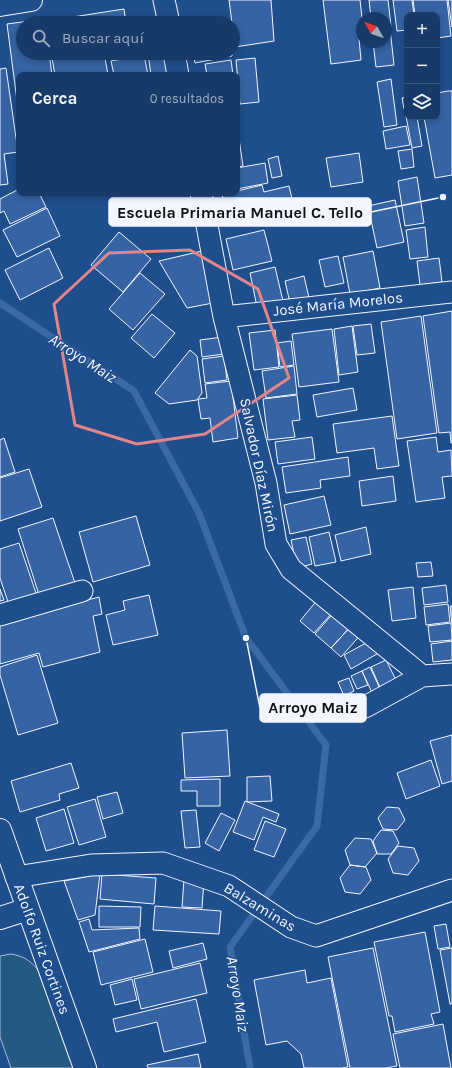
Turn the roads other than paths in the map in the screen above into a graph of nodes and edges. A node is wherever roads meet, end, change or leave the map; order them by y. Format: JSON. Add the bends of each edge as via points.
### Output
{"nodes":[{"id":1,"x":31,"y":0,"type":"edge"},
{"id":2,"x":164,"y":0,"type":"edge"},
{"id":3,"x":0,"y":5,"type":"edge"},
{"id":4,"x":167,"y":16,"type":"edge"},
{"id":5,"x":175,"y":60,"type":"edge"},
{"id":6,"x":177,"y":72,"type":"edge"},
{"id":7,"x":202,"y":196,"type":"edge"},
{"id":8,"x":452,"y":292,"type":"edge"},
{"id":9,"x":224,"y":316,"type":"junction"},
{"id":10,"x":82,"y":591,"type":"dead end"},
{"id":11,"x":0,"y":615,"type":"edge"},
{"id":12,"x":452,"y":674,"type":"edge"},
{"id":13,"x":422,"y":676,"type":"junction"},
{"id":14,"x":365,"y":707,"type":"dead end"},
{"id":15,"x":0,"y":830,"type":"edge"},
{"id":16,"x":16,"y":877,"type":"junction"},
{"id":17,"x":452,"y":890,"type":"edge"},
{"id":18,"x":28,"y":909,"type":"junction"},
{"id":19,"x":0,"y":918,"type":"edge"},
{"id":20,"x":85,"y":1068,"type":"edge"}],
"edges":[{"from":1,"to":3,"type":"main road"},
{"from":2,"to":4,"type":"street"},
{"from":5,"to":6,"type":"street"},
{"from":7,"to":9,"type":"street","name":"Salvador Díaz Mirón"},
{"from":8,"to":9,"type":"street","name":"José María Morelos"},
{"from":9,"to":13,"type":"street","name":"Salvador Díaz Mirón","via":[[266,483],[276,544],[291,569]]},
{"from":10,"to":11,"type":"street"},
{"from":12,"to":13,"type":"street"},
{"from":13,"to":14,"type":"street"},
{"from":15,"to":16,"type":"main road","name":"Adolfo Ruiz Cortines"},
{"from":16,"to":17,"type":"street","name":"Balzaminas","via":[[91,865],[163,863],[229,886],[291,928],[316,936]]},
{"from":16,"to":18,"type":"main road","name":"Adolfo Ruiz Cortines"},
{"from":18,"to":19,"type":"main road"},
{"from":18,"to":20,"type":"main road","name":"Adolfo Ruiz Cortines"}]}
